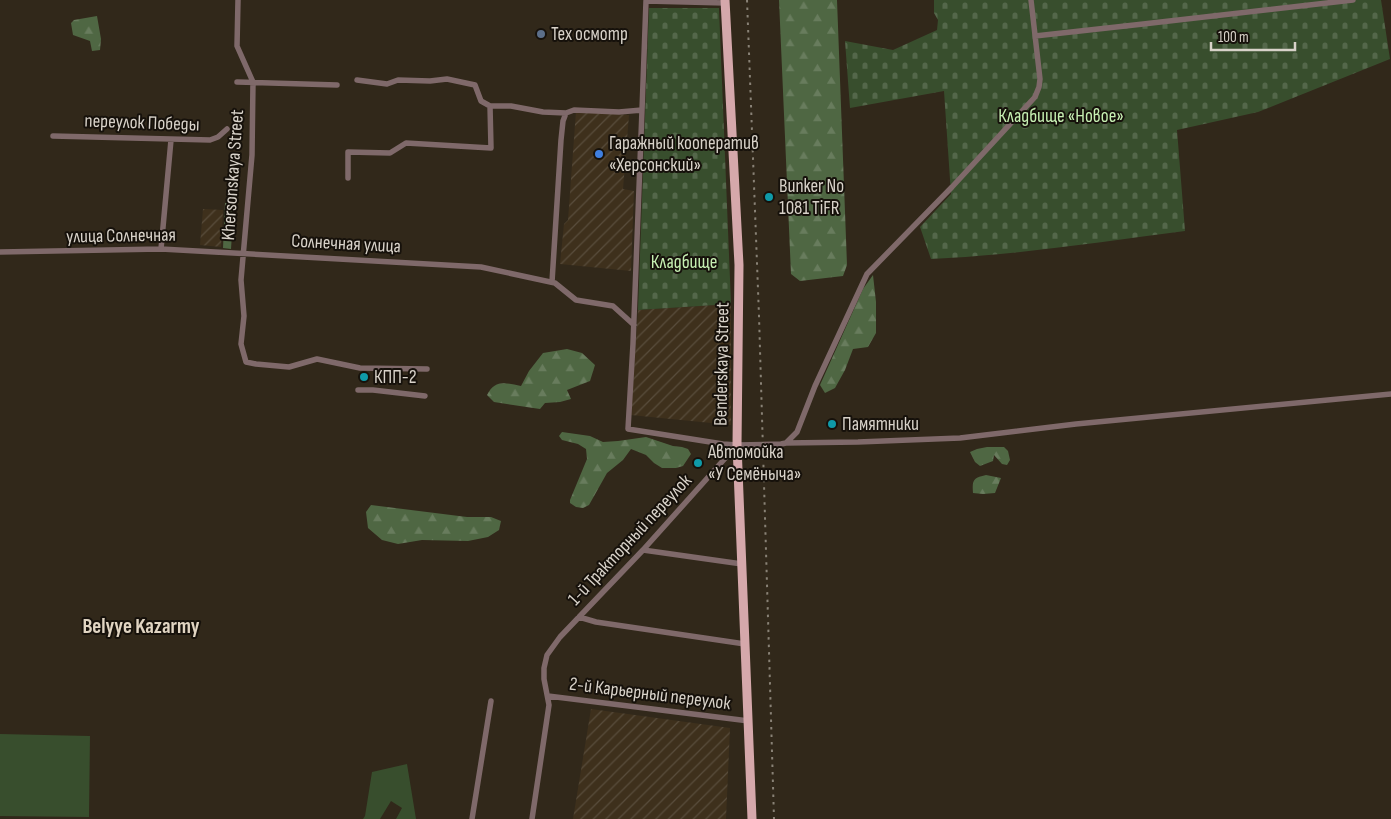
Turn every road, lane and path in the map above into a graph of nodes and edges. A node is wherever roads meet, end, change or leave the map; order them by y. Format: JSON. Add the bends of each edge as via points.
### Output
{"nodes":[{"id":1,"x":238,"y":0,"type":"edge"},
{"id":2,"x":1032,"y":0,"type":"edge"},
{"id":3,"x":1353,"y":0,"type":"edge"},
{"id":4,"x":725,"y":1,"type":"edge"},
{"id":5,"x":1035,"y":36,"type":"junction"},
{"id":6,"x":357,"y":80,"type":"dead end"},
{"id":7,"x":237,"y":82,"type":"dead end"},
{"id":8,"x":253,"y":82,"type":"junction"},
{"id":9,"x":337,"y":85,"type":"dead end"},
{"id":10,"x":490,"y":106,"type":"junction"},
{"id":11,"x":642,"y":110,"type":"junction"},
{"id":12,"x":566,"y":113,"type":"junction"},
{"id":13,"x":228,"y":129,"type":"dead end"},
{"id":14,"x":53,"y":136,"type":"dead end"},
{"id":15,"x":171,"y":140,"type":"junction"},
{"id":16,"x":348,"y":178,"type":"dead end"},
{"id":17,"x":161,"y":249,"type":"junction"},
{"id":18,"x":0,"y":252,"type":"edge"},
{"id":19,"x":243,"y":253,"type":"junction"},
{"id":20,"x":552,"y":282,"type":"junction"},
{"id":21,"x":634,"y":325,"type":"junction"},
{"id":22,"x":427,"y":369,"type":"dead end"},
{"id":23,"x":358,"y":390,"type":"dead end"},
{"id":24,"x":1391,"y":394,"type":"edge"},
{"id":25,"x":425,"y":396,"type":"dead end"},
{"id":26,"x":786,"y":443,"type":"junction"},
{"id":27,"x":737,"y":446,"type":"junction"},
{"id":28,"x":643,"y":550,"type":"junction"},
{"id":29,"x":742,"y":564,"type":"junction"},
{"id":30,"x":579,"y":617,"type":"junction"},
{"id":31,"x":745,"y":644,"type":"junction"},
{"id":32,"x":548,"y":696,"type":"junction"},
{"id":33,"x":491,"y":701,"type":"dead end"},
{"id":34,"x":748,"y":721,"type":"junction"},
{"id":35,"x":472,"y":819,"type":"edge"},
{"id":36,"x":532,"y":819,"type":"edge"},
{"id":37,"x":752,"y":819,"type":"edge"}],
"edges":[{"from":1,"to":8,"type":"street","via":[[237,46]]},
{"from":2,"to":5,"type":"street"},
{"from":3,"to":5,"type":"street"},
{"from":4,"to":11,"type":"street","via":[[646,1]]},
{"from":4,"to":27,"type":"main road","name":"Benderskaya Street","via":[[739,266]]},
{"from":5,"to":26,"type":"street","via":[[1040,79],[1035,97],[867,274],[797,432]]},
{"from":6,"to":10,"type":"street","via":[[387,84],[398,80],[448,79],[475,85],[480,101]]},
{"from":7,"to":8,"type":"street"},
{"from":8,"to":9,"type":"street"},
{"from":8,"to":19,"type":"street","name":"Khersonskaya Street","via":[[252,155]]},
{"from":10,"to":12,"type":"street"},
{"from":10,"to":16,"type":"street","via":[[491,148],[406,143],[390,153],[348,152]]},
{"from":11,"to":12,"type":"street","via":[[574,110]]},
{"from":11,"to":21,"type":"street"},
{"from":12,"to":20,"type":"street","via":[[562,121]]},
{"from":13,"to":15,"type":"street","name":"переулок Победы","via":[[210,140]]},
{"from":14,"to":15,"type":"street","name":"переулок Победы"},
{"from":15,"to":17,"type":"street"},
{"from":17,"to":18,"type":"street","name":"улица Солнечная"},
{"from":17,"to":19,"type":"street","name":"улица Солнечная"},
{"from":19,"to":20,"type":"street","name":"Солнечная улица","via":[[481,267]]},
{"from":19,"to":22,"type":"street","name":"Khersonskaya Street","via":[[241,344],[246,362],[289,367],[317,359],[360,368]]},
{"from":20,"to":21,"type":"street","via":[[576,300],[613,306]]},
{"from":21,"to":27,"type":"street","via":[[628,429]]},
{"from":23,"to":25,"type":"street"},
{"from":24,"to":26,"type":"street","via":[[960,438]]},
{"from":26,"to":27,"type":"street"},
{"from":27,"to":28,"type":"street","name":"1-й Тракторный переулок"},
{"from":27,"to":29,"type":"main road","name":"Benderskaya Street"},
{"from":28,"to":29,"type":"street"},
{"from":28,"to":30,"type":"street","name":"1-й Тракторный переулок"},
{"from":29,"to":31,"type":"main road","name":"Benderskaya Street"},
{"from":30,"to":31,"type":"street"},
{"from":30,"to":32,"type":"street","name":"1-й Тракторный переулок","via":[[547,655],[544,679]]},
{"from":31,"to":34,"type":"main road","name":"Benderskaya Street"},
{"from":32,"to":34,"type":"street","name":"2-й Карьерный переулок"},
{"from":32,"to":36,"type":"street"},
{"from":33,"to":35,"type":"street"},
{"from":34,"to":37,"type":"main road","name":"Benderskaya Street"}]}
